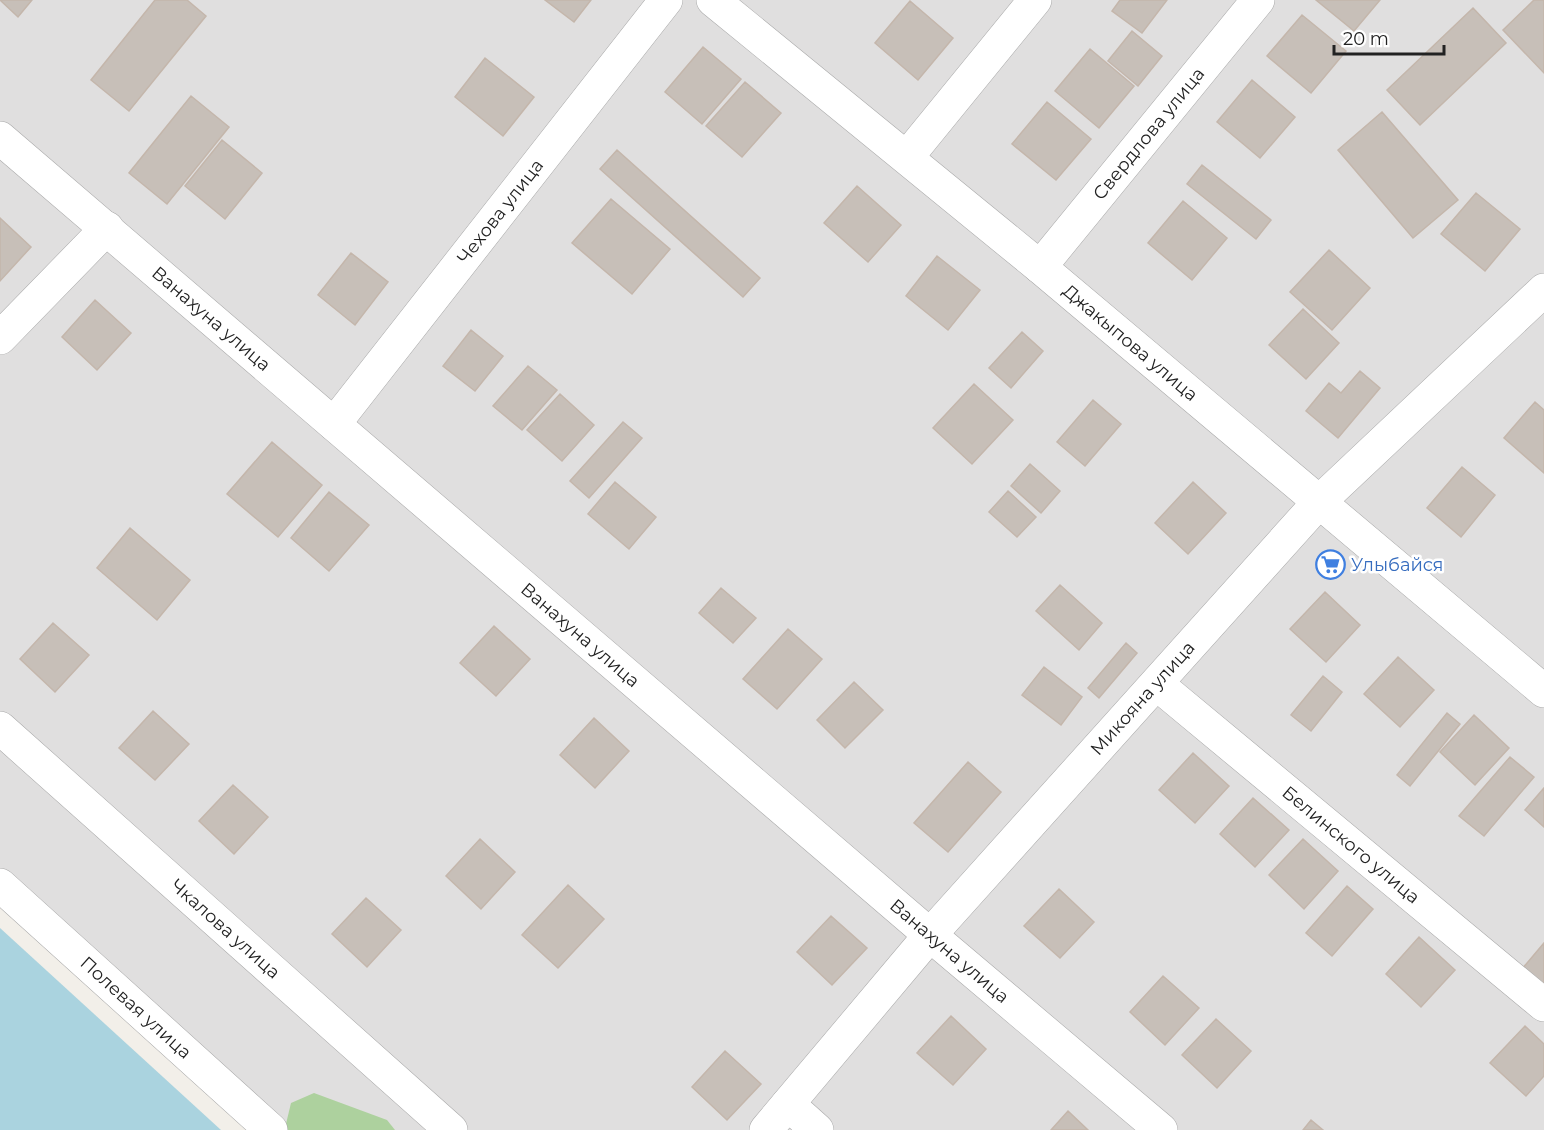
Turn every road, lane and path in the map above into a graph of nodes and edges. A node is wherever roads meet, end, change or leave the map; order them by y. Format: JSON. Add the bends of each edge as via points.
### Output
{"nodes":[{"id":1,"x":666,"y":0,"type":"edge"},
{"id":2,"x":713,"y":0,"type":"edge"},
{"id":3,"x":1035,"y":0,"type":"edge"},
{"id":4,"x":1258,"y":0,"type":"edge"},
{"id":5,"x":0,"y":138,"type":"edge"},
{"id":6,"x":907,"y":157,"type":"junction"},
{"id":7,"x":106,"y":228,"type":"junction"},
{"id":8,"x":1040,"y":267,"type":"junction"},
{"id":9,"x":1544,"y":290,"type":"edge"},
{"id":10,"x":0,"y":338,"type":"edge"},
{"id":11,"x":334,"y":424,"type":"junction"},
{"id":12,"x":1319,"y":502,"type":"junction"},
{"id":13,"x":1157,"y":684,"type":"junction"},
{"id":14,"x":1544,"y":691,"type":"edge"},
{"id":15,"x":0,"y":728,"type":"edge"},
{"id":16,"x":0,"y":885,"type":"edge"},
{"id":17,"x":930,"y":935,"type":"junction"},
{"id":18,"x":1544,"y":1005,"type":"edge"},
{"id":19,"x":788,"y":1104,"type":"junction"},
{"id":20,"x":270,"y":1130,"type":"edge"},
{"id":21,"x":452,"y":1130,"type":"edge"},
{"id":22,"x":766,"y":1130,"type":"edge"},
{"id":23,"x":817,"y":1130,"type":"edge"},
{"id":24,"x":1161,"y":1130,"type":"edge"}],
"edges":[{"from":1,"to":11,"type":"street","name":"Чехова улица"},
{"from":2,"to":6,"type":"street","name":"Джакыпова улица"},
{"from":3,"to":6,"type":"street"},
{"from":4,"to":8,"type":"street","name":"Свердлова улица"},
{"from":5,"to":7,"type":"street","name":"Ванахуна улица"},
{"from":6,"to":8,"type":"street","name":"Джакыпова улица"},
{"from":7,"to":10,"type":"street"},
{"from":7,"to":11,"type":"street","name":"Ванахуна улица"},
{"from":8,"to":12,"type":"street","name":"Джакыпова улица"},
{"from":9,"to":12,"type":"street","name":"Микояна улица"},
{"from":11,"to":17,"type":"street","name":"Ванахуна улица"},
{"from":12,"to":13,"type":"street","name":"Микояна улица"},
{"from":12,"to":14,"type":"street","name":"Джакыпова улица"},
{"from":13,"to":17,"type":"street","name":"Микояна улица"},
{"from":13,"to":18,"type":"street","name":"Белинского улица"},
{"from":15,"to":21,"type":"street","name":"Чкалова улица"},
{"from":16,"to":20,"type":"street","name":"Полевая улица"},
{"from":17,"to":19,"type":"street","name":"Микояна улица"},
{"from":17,"to":24,"type":"street","name":"Ванахуна улица"},
{"from":19,"to":22,"type":"street","name":"Микояна улица"},
{"from":19,"to":23,"type":"street"}]}
